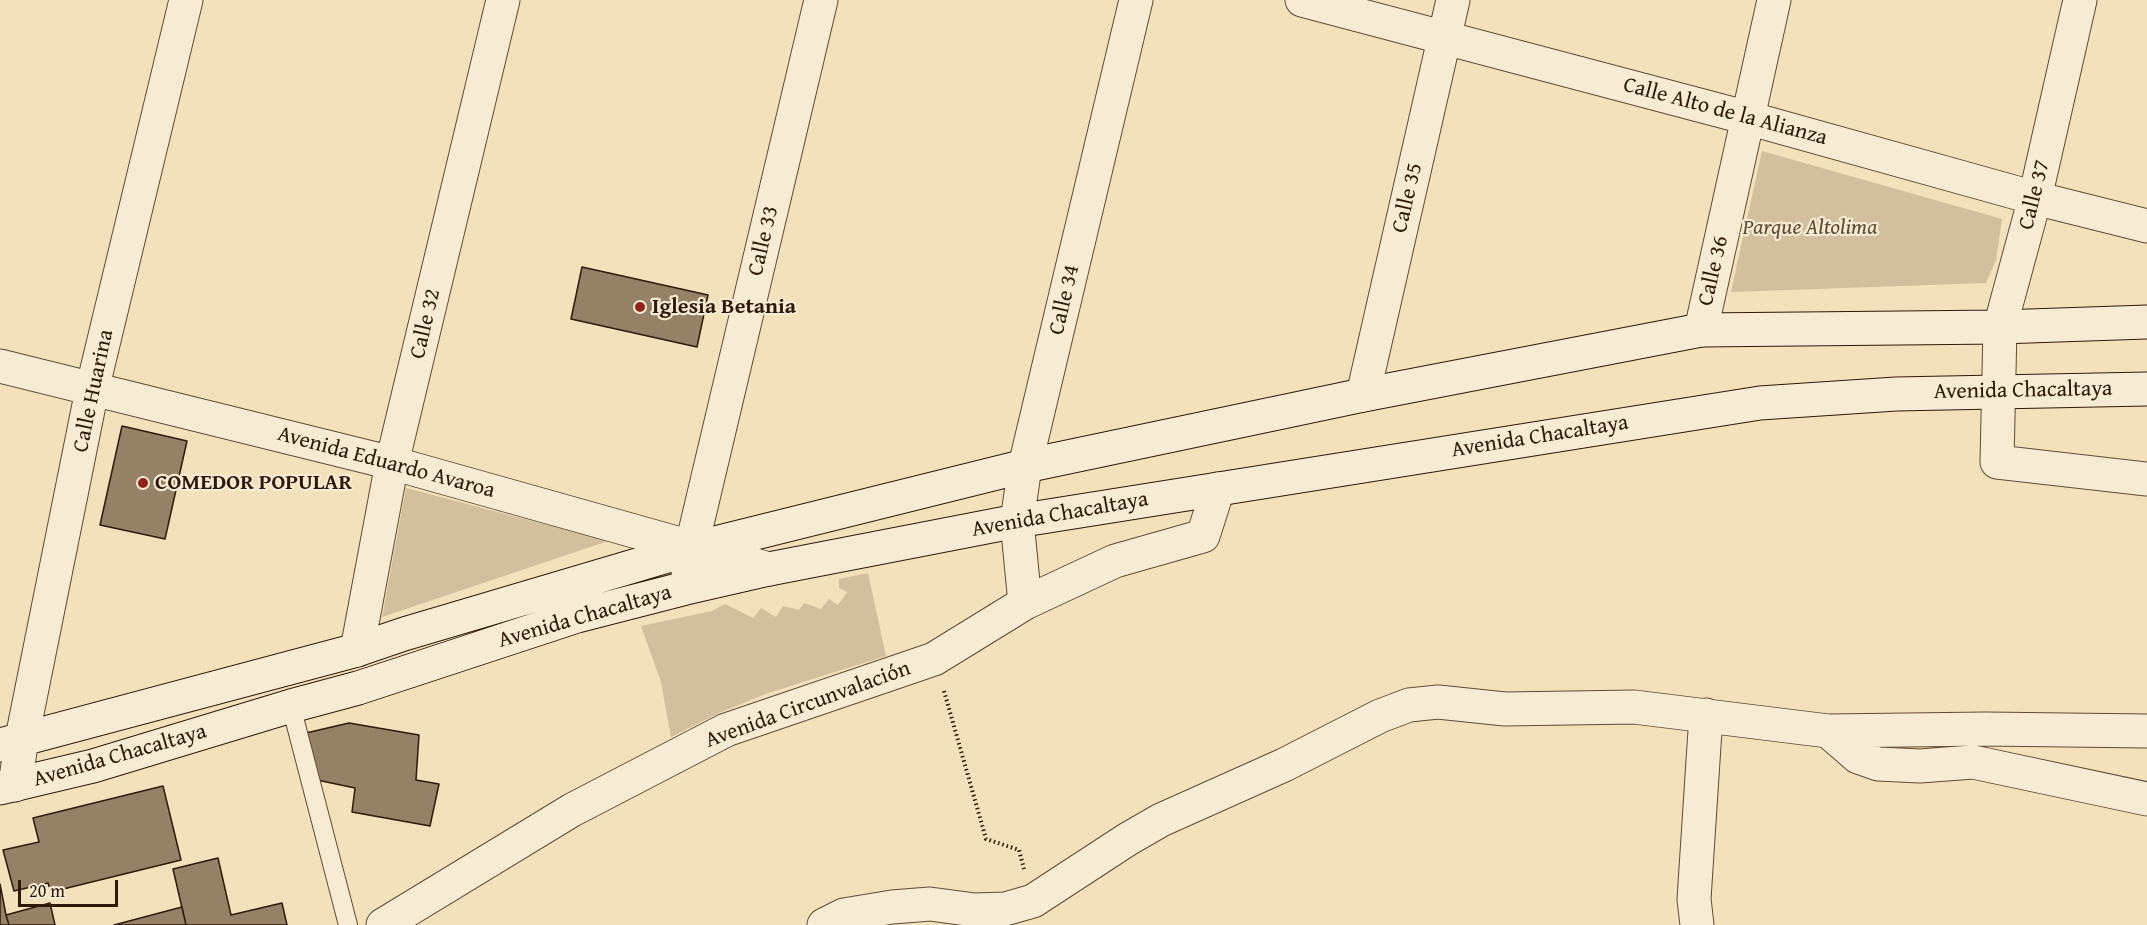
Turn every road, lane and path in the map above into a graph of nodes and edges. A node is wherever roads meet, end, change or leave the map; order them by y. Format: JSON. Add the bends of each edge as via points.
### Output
{"nodes":[{"id":1,"x":186,"y":0,"type":"edge"},
{"id":2,"x":503,"y":0,"type":"edge"},
{"id":3,"x":821,"y":0,"type":"edge"},
{"id":4,"x":1136,"y":0,"type":"edge"},
{"id":5,"x":1302,"y":0,"type":"edge"},
{"id":6,"x":1453,"y":0,"type":"edge"},
{"id":7,"x":1774,"y":0,"type":"edge"},
{"id":8,"x":2080,"y":0,"type":"edge"},
{"id":9,"x":1444,"y":38,"type":"junction"},
{"id":10,"x":1748,"y":118,"type":"junction"},
{"id":11,"x":2035,"y":198,"type":"junction"},
{"id":12,"x":2147,"y":226,"type":"edge"},
{"id":13,"x":2147,"y":322,"type":"edge"},
{"id":14,"x":2000,"y":327,"type":"junction"},
{"id":15,"x":1701,"y":330,"type":"junction"},
{"id":16,"x":0,"y":366,"type":"edge"},
{"id":17,"x":2147,"y":389,"type":"edge"},
{"id":18,"x":92,"y":390,"type":"junction"},
{"id":19,"x":1999,"y":391,"type":"junction"},
{"id":20,"x":1363,"y":395,"type":"junction"},
{"id":21,"x":392,"y":463,"type":"junction"},
{"id":22,"x":1025,"y":466,"type":"junction"},
{"id":23,"x":2147,"y":479,"type":"edge"},
{"id":24,"x":1218,"y":489,"type":"junction"},
{"id":25,"x":1017,"y":520,"type":"junction"},
{"id":26,"x":691,"y":549,"type":"junction"},
{"id":27,"x":769,"y":569,"type":"junction"},
{"id":28,"x":686,"y":588,"type":"junction"},
{"id":29,"x":1025,"y":603,"type":"junction"},
{"id":30,"x":357,"y":650,"type":"junction"},
{"id":31,"x":934,"y":659,"type":"junction"},
{"id":32,"x":291,"y":706,"type":"junction"},
{"id":33,"x":1706,"y":715,"type":"junction"},
{"id":34,"x":1828,"y":731,"type":"junction"},
{"id":35,"x":2147,"y":731,"type":"edge"},
{"id":36,"x":11,"y":742,"type":"edge"},
{"id":37,"x":8,"y":787,"type":"edge"},
{"id":38,"x":2147,"y":799,"type":"edge"},
{"id":39,"x":1033,"y":901,"type":"junction"},
{"id":40,"x":348,"y":925,"type":"edge"},
{"id":41,"x":383,"y":925,"type":"edge"},
{"id":42,"x":824,"y":925,"type":"edge"},
{"id":43,"x":1697,"y":925,"type":"edge"}],
"edges":[{"from":1,"to":18,"type":"street","name":"Calle Huarina"},
{"from":2,"to":21,"type":"street","name":"Calle 32"},
{"from":3,"to":26,"type":"street","name":"Calle 33"},
{"from":4,"to":22,"type":"street","name":"Calle 34"},
{"from":5,"to":9,"type":"street","name":"Calle Alto de la Alianza"},
{"from":6,"to":9,"type":"street","name":"Calle 35"},
{"from":7,"to":10,"type":"street","name":"Calle 36"},
{"from":8,"to":11,"type":"street","name":"Calle 37"},
{"from":9,"to":10,"type":"street","name":"Calle Alto de la Alianza"},
{"from":9,"to":20,"type":"street","name":"Calle 35"},
{"from":10,"to":11,"type":"street","name":"Calle Alto de la Alianza"},
{"from":10,"to":15,"type":"street","name":"Calle 36"},
{"from":11,"to":12,"type":"street","name":"Calle Alto de la Alianza"},
{"from":11,"to":14,"type":"street","name":"Calle 37"},
{"from":13,"to":14,"type":"street"},
{"from":14,"to":15,"type":"street"},
{"from":14,"to":19,"type":"street","name":"Calle 37"},
{"from":15,"to":20,"type":"street"},
{"from":16,"to":18,"type":"street","name":"Avenida Eduardo Avaroa"},
{"from":17,"to":19,"type":"street","name":"Avenida Chacaltaya"},
{"from":18,"to":21,"type":"street","name":"Avenida Eduardo Avaroa"},
{"from":18,"to":36,"type":"street","name":"Calle Huarina"},
{"from":19,"to":23,"type":"street","name":"Calle 37","via":[[1997,462]]},
{"from":19,"to":24,"type":"street","name":"Avenida Chacaltaya","via":[[1749,404]]},
{"from":20,"to":22,"type":"street"},
{"from":21,"to":26,"type":"street","name":"Avenida Eduardo Avaroa"},
{"from":21,"to":30,"type":"street","name":"Calle 32"},
{"from":22,"to":25,"type":"street","name":"Calle 34"},
{"from":22,"to":26,"type":"street"},
{"from":24,"to":25,"type":"street","name":"Avenida Chacaltaya"},
{"from":24,"to":29,"type":"street","name":"Avenida Circunvalación","via":[[1203,536],[1115,561]]},
{"from":25,"to":27,"type":"street","name":"Avenida Chacaltaya"},
{"from":25,"to":29,"type":"street","name":"Calle 34"},
{"from":26,"to":27,"type":"street","name":"Avenida Eduardo Avaroa"},
{"from":26,"to":28,"type":"street","name":"Calle 33"},
{"from":26,"to":30,"type":"street"},
{"from":27,"to":28,"type":"street","name":"Avenida Chacaltaya"},
{"from":28,"to":32,"type":"street","name":"Avenida Chacaltaya","via":[[577,616]]},
{"from":29,"to":31,"type":"street","name":"Avenida Circunvalación"},
{"from":30,"to":36,"type":"street"},
{"from":31,"to":39,"type":"path","via":[[986,839],[1019,850]]},
{"from":31,"to":41,"type":"street","name":"Avenida Circunvalación","via":[[726,730],[572,810]]},
{"from":32,"to":37,"type":"street","name":"Avenida Chacaltaya","via":[[93,766]]},
{"from":32,"to":40,"type":"lane"},
{"from":33,"to":34,"type":"street"},
{"from":33,"to":39,"type":"street","via":[[1634,707],[1505,709],[1438,702],[1409,705],[1161,820]]},
{"from":33,"to":43,"type":"street","via":[[1694,899]]},
{"from":34,"to":35,"type":"street"},
{"from":34,"to":38,"type":"street","via":[[1858,757],[1878,764],[1973,762]]},
{"from":36,"to":37,"type":"street","name":"Calle Huarina"},
{"from":39,"to":42,"type":"street","via":[[1005,909],[930,904],[892,907],[844,915]]}]}
